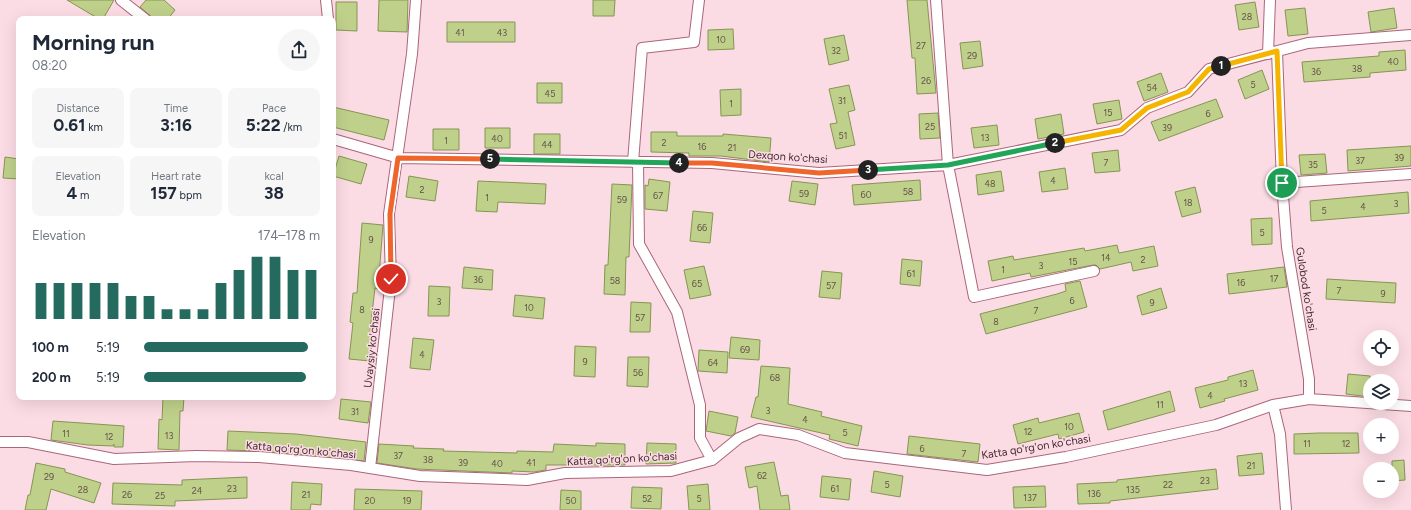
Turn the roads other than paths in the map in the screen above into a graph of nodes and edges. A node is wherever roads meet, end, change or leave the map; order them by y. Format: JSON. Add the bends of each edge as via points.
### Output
{"nodes":[{"id":1,"x":122,"y":0,"type":"edge"},
{"id":2,"x":326,"y":0,"type":"edge"},
{"id":3,"x":416,"y":0,"type":"edge"},
{"id":4,"x":699,"y":0,"type":"edge"},
{"id":5,"x":936,"y":0,"type":"edge"},
{"id":6,"x":1270,"y":0,"type":"edge"},
{"id":7,"x":141,"y":16,"type":"edge"},
{"id":8,"x":328,"y":16,"type":"edge"},
{"id":9,"x":1411,"y":35,"type":"edge"},
{"id":10,"x":1273,"y":53,"type":"junction"},
{"id":11,"x":336,"y":140,"type":"edge"},
{"id":12,"x":398,"y":158,"type":"junction"},
{"id":13,"x":635,"y":162,"type":"junction"},
{"id":14,"x":948,"y":165,"type":"junction"},
{"id":15,"x":1411,"y":174,"type":"edge"},
{"id":16,"x":1282,"y":183,"type":"junction"},
{"id":17,"x":1094,"y":272,"type":"dead end"},
{"id":18,"x":1308,"y":399,"type":"junction"},
{"id":19,"x":1273,"y":405,"type":"junction"},
{"id":20,"x":1411,"y":406,"type":"edge"},
{"id":21,"x":0,"y":442,"type":"edge"},
{"id":22,"x":712,"y":460,"type":"junction"},
{"id":23,"x":370,"y":468,"type":"junction"},
{"id":24,"x":1286,"y":510,"type":"edge"}],
"edges":[{"from":1,"to":7,"type":"street"},
{"from":2,"to":8,"type":"street"},
{"from":3,"to":12,"type":"street","name":"Uvaysiy ko'chasi","via":[[412,54]]},
{"from":4,"to":13,"type":"street","via":[[694,42],[642,48]]},
{"from":5,"to":14,"type":"street"},
{"from":6,"to":10,"type":"street","name":"Gulobod ko'chasi"},
{"from":9,"to":10,"type":"street","via":[[1308,43]]},
{"from":10,"to":14,"type":"street","name":"Dexqon ko'chasi","via":[[1209,69],[1188,92],[1147,108],[1121,130]]},
{"from":10,"to":16,"type":"street","name":"Gulobod ko'chasi"},
{"from":11,"to":12,"type":"street","name":"Dexqon ko'chasi"},
{"from":12,"to":13,"type":"street","name":"Dexqon ko'chasi"},
{"from":12,"to":23,"type":"street","name":"Uvaysiy ko'chasi","via":[[390,214],[391,279]]},
{"from":13,"to":14,"type":"street","name":"Dexqon ko'chasi","via":[[712,163],[819,173]]},
{"from":13,"to":22,"type":"street","via":[[639,244],[677,312],[700,405],[700,438]]},
{"from":14,"to":17,"type":"street","via":[[974,297]]},
{"from":15,"to":16,"type":"street"},
{"from":16,"to":18,"type":"street","name":"Gulobod ko'chasi","via":[[1287,247],[1309,379]]},
{"from":18,"to":19,"type":"street"},
{"from":18,"to":20,"type":"street"},
{"from":19,"to":22,"type":"street","name":"Katta qo'rg'on ko'chasi","via":[[1216,425],[1066,457],[987,470],[846,453],[798,435],[760,428],[739,438]]},
{"from":19,"to":24,"type":"street","via":[[1280,434]]},
{"from":21,"to":23,"type":"street","name":"Katta qo'rg'on ko'chasi","via":[[28,442],[114,459],[259,457]]},
{"from":22,"to":23,"type":"street","name":"Katta qo'rg'on ko'chasi","via":[[671,471],[565,473],[527,480],[420,476]]}]}
